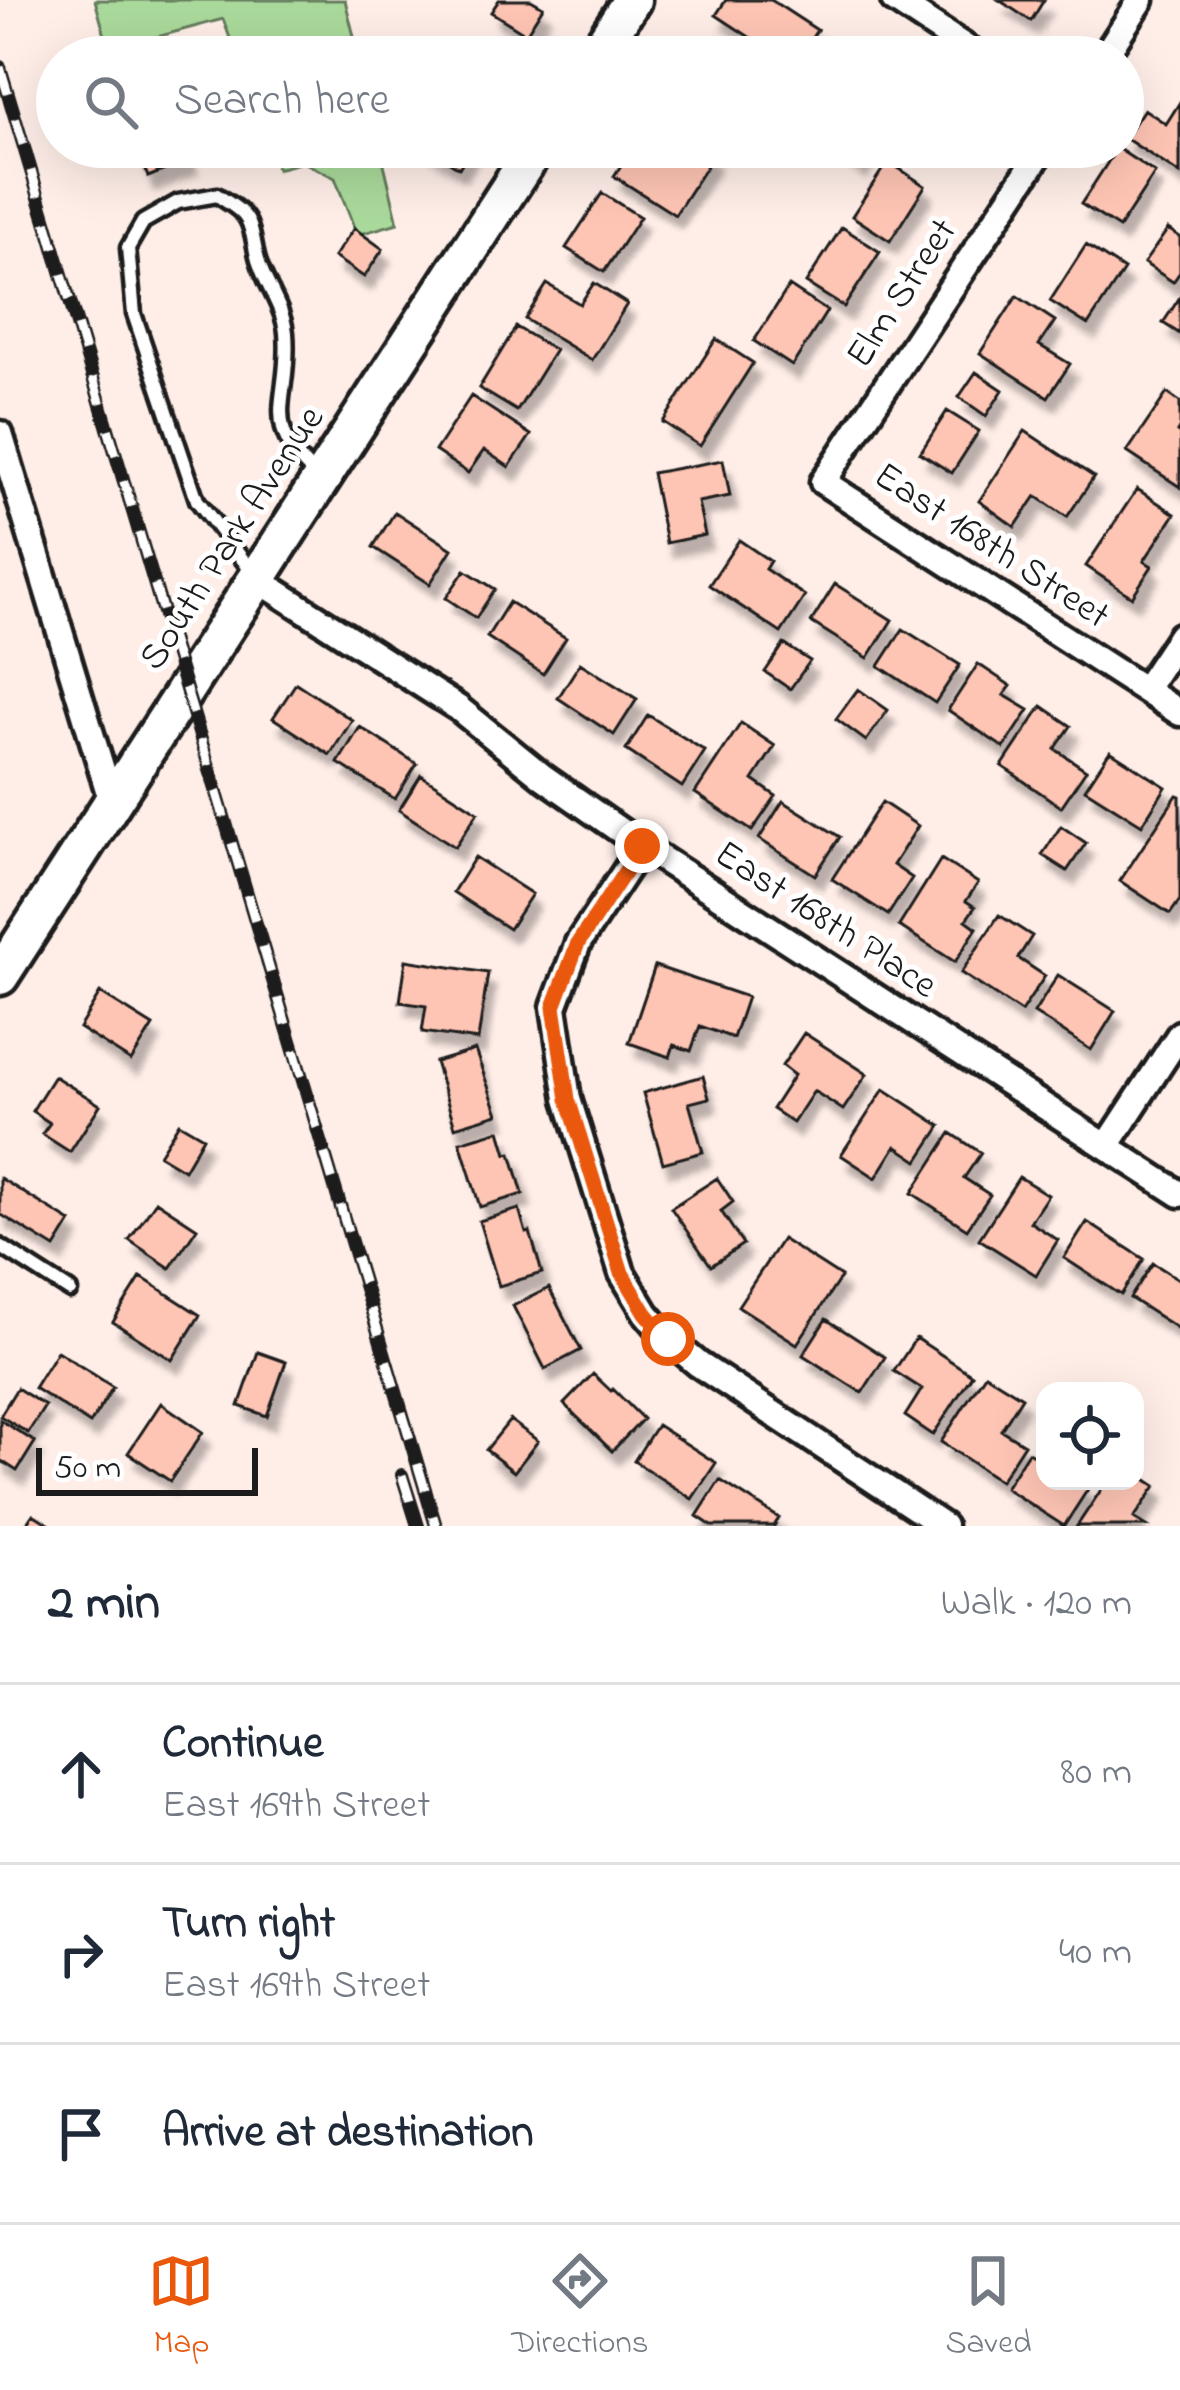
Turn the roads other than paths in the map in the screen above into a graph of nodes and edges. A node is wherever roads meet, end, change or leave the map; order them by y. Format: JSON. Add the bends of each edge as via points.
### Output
{"nodes":[{"id":1,"x":632,"y":0,"type":"edge"},
{"id":2,"x":894,"y":0,"type":"edge"},
{"id":3,"x":1141,"y":0,"type":"edge"},
{"id":4,"x":609,"y":36,"type":"edge"},
{"id":5,"x":948,"y":36,"type":"edge"},
{"id":6,"x":1118,"y":36,"type":"edge"},
{"id":7,"x":522,"y":168,"type":"edge"},
{"id":8,"x":1030,"y":168,"type":"edge"},
{"id":9,"x":0,"y":434,"type":"edge"},
{"id":10,"x":321,"y":479,"type":"junction"},
{"id":11,"x":823,"y":482,"type":"joint"},
{"id":12,"x":257,"y":579,"type":"junction"},
{"id":13,"x":1180,"y":636,"type":"edge"},
{"id":14,"x":1144,"y":689,"type":"junction"},
{"id":15,"x":1180,"y":713,"type":"edge"},
{"id":16,"x":112,"y":803,"type":"junction"},
{"id":17,"x":642,"y":846,"type":"junction"},
{"id":18,"x":0,"y":976,"type":"edge"},
{"id":19,"x":1180,"y":1034,"type":"edge"},
{"id":20,"x":1107,"y":1146,"type":"junction"},
{"id":21,"x":1180,"y":1194,"type":"edge"},
{"id":22,"x":0,"y":1246,"type":"edge"},
{"id":23,"x":70,"y":1291,"type":"dead end"},
{"id":24,"x":943,"y":1526,"type":"edge"}],
"edges":[{"from":1,"to":4,"type":"street"},
{"from":2,"to":5,"type":"street"},
{"from":3,"to":6,"type":"street"},
{"from":7,"to":10,"type":"street","name":"South Park Avenue"},
{"from":8,"to":11,"type":"street","name":"Elm Street"},
{"from":9,"to":16,"type":"street"},
{"from":10,"to":12,"type":"street","name":"South Park Avenue"},
{"from":10,"to":12,"type":"lane","via":[[285,436],[279,413],[286,328],[247,218],[217,195],[178,202],[143,222],[128,248],[134,314],[197,500]]},
{"from":11,"to":14,"type":"street","name":"East 168th Street"},
{"from":12,"to":16,"type":"street","name":"South Park Avenue"},
{"from":12,"to":17,"type":"street","name":"East 168th Place","via":[[458,708]]},
{"from":13,"to":14,"type":"street"},
{"from":14,"to":15,"type":"street","name":"East 168th Street"},
{"from":16,"to":18,"type":"street","name":"South Park Avenue"},
{"from":17,"to":20,"type":"street","name":"East 168th Place"},
{"from":17,"to":24,"type":"street","via":[[578,943],[554,1007],[568,1099],[622,1273],[646,1313],[698,1364]]},
{"from":19,"to":20,"type":"street"},
{"from":20,"to":21,"type":"street","name":"East 168th Place"},
{"from":22,"to":23,"type":"lane"}]}
